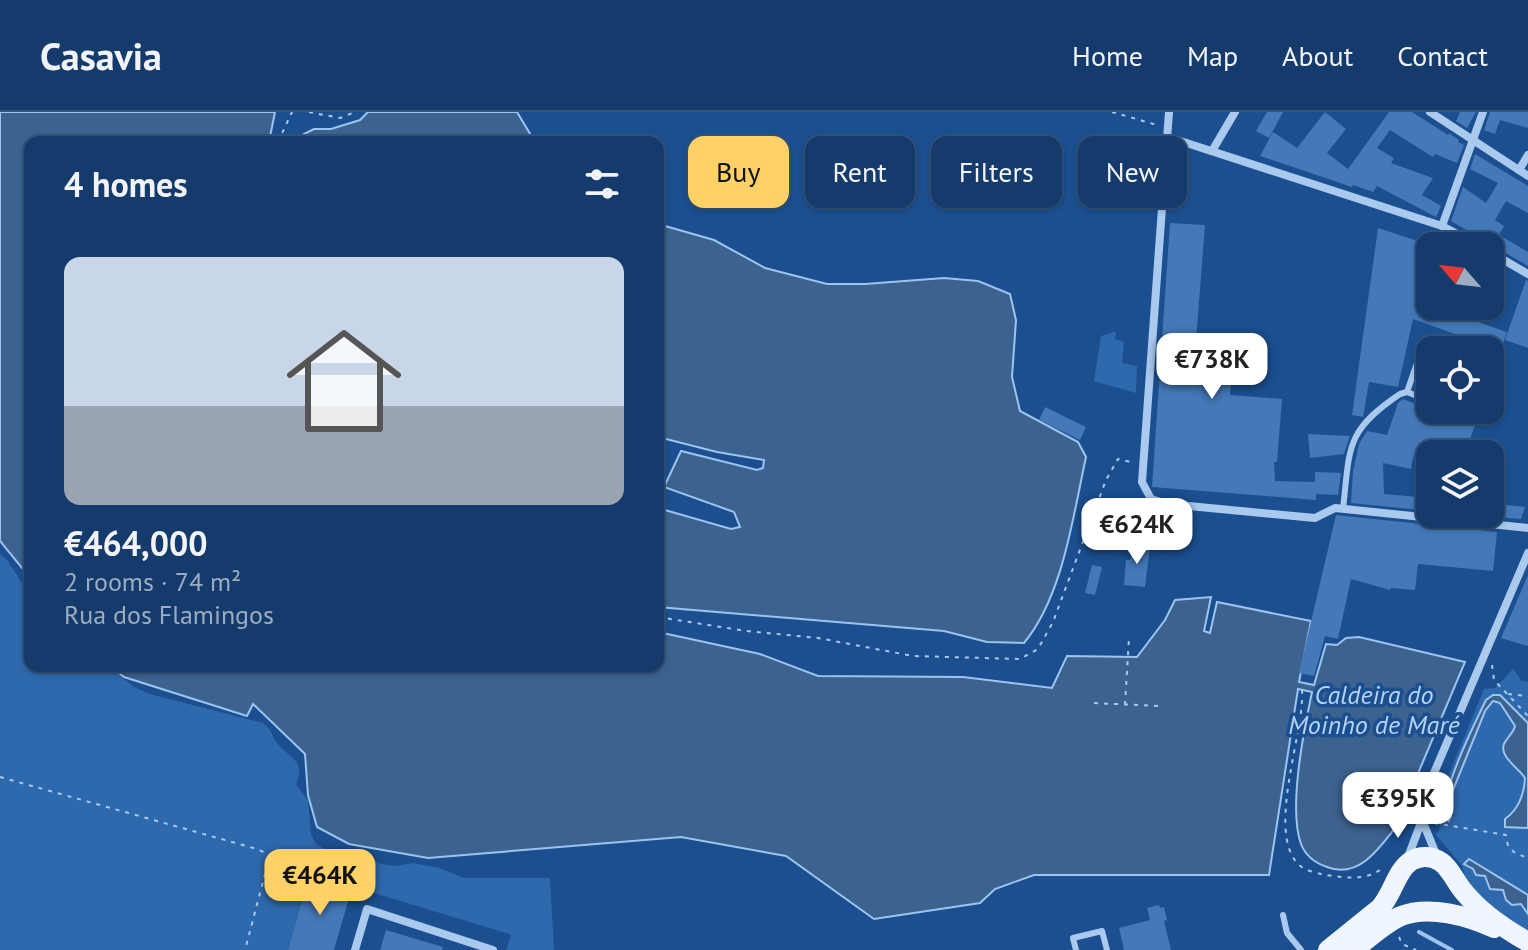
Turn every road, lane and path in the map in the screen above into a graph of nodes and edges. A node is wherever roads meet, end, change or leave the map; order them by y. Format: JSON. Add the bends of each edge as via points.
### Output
{"nodes":[{"id":1,"x":292,"y":112,"type":"edge"},
{"id":2,"x":309,"y":112,"type":"edge"},
{"id":3,"x":355,"y":112,"type":"edge"},
{"id":4,"x":1112,"y":112,"type":"edge"},
{"id":5,"x":1169,"y":112,"type":"edge"},
{"id":6,"x":1235,"y":112,"type":"edge"},
{"id":7,"x":1430,"y":112,"type":"edge"},
{"id":8,"x":1483,"y":112,"type":"edge"},
{"id":9,"x":1168,"y":132,"type":"junction"},
{"id":10,"x":281,"y":136,"type":"edge"},
{"id":11,"x":1474,"y":142,"type":"junction"},
{"id":12,"x":1212,"y":151,"type":"junction"},
{"id":13,"x":1528,"y":155,"type":"edge"},
{"id":14,"x":1519,"y":170,"type":"junction"},
{"id":15,"x":1528,"y":176,"type":"edge"},
{"id":16,"x":1442,"y":226,"type":"junction"},
{"id":17,"x":1453,"y":232,"type":"edge"},
{"id":18,"x":1504,"y":260,"type":"edge"},
{"id":19,"x":1528,"y":274,"type":"edge"},
{"id":20,"x":1416,"y":366,"type":"edge"},
{"id":21,"x":1407,"y":392,"type":"junction"},
{"id":22,"x":1416,"y":396,"type":"edge"},
{"id":23,"x":1143,"y":464,"type":"junction"},
{"id":24,"x":1343,"y":509,"type":"junction"},
{"id":25,"x":1528,"y":528,"type":"edge"},
{"id":26,"x":1528,"y":553,"type":"edge"},
{"id":27,"x":664,"y":618,"type":"edge"},
{"id":28,"x":1129,"y":638,"type":"dead end"},
{"id":29,"x":1492,"y":660,"type":"dead end"},
{"id":30,"x":1302,"y":690,"type":"dead end"},
{"id":31,"x":1507,"y":694,"type":"junction"},
{"id":32,"x":1528,"y":696,"type":"edge"},
{"id":33,"x":1094,"y":703,"type":"dead end"},
{"id":34,"x":1125,"y":705,"type":"junction"},
{"id":35,"x":1158,"y":706,"type":"dead end"},
{"id":36,"x":1528,"y":716,"type":"edge"},
{"id":37,"x":0,"y":777,"type":"edge"},
{"id":38,"x":1422,"y":820,"type":"junction"},
{"id":39,"x":1528,"y":858,"type":"edge"},
{"id":40,"x":1394,"y":872,"type":"junction"},
{"id":41,"x":1450,"y":872,"type":"junction"},
{"id":42,"x":1429,"y":913,"type":"junction"},
{"id":43,"x":1283,"y":915,"type":"dead end"},
{"id":44,"x":1509,"y":932,"type":"junction"},
{"id":45,"x":1528,"y":942,"type":"edge"},
{"id":46,"x":245,"y":950,"type":"edge"},
{"id":47,"x":355,"y":950,"type":"edge"},
{"id":48,"x":493,"y":950,"type":"edge"},
{"id":49,"x":1076,"y":950,"type":"edge"},
{"id":50,"x":1107,"y":950,"type":"edge"},
{"id":51,"x":1301,"y":950,"type":"edge"},
{"id":52,"x":1328,"y":950,"type":"edge"},
{"id":53,"x":1354,"y":950,"type":"edge"}],
"edges":[{"from":1,"to":10,"type":"path"},
{"from":2,"to":3,"type":"path","via":[[340,118]]},
{"from":4,"to":9,"type":"path"},
{"from":5,"to":9,"type":"street"},
{"from":6,"to":12,"type":"street"},
{"from":7,"to":11,"type":"street"},
{"from":8,"to":11,"type":"street"},
{"from":9,"to":12,"type":"street"},
{"from":9,"to":23,"type":"street"},
{"from":11,"to":14,"type":"street"},
{"from":11,"to":16,"type":"street"},
{"from":12,"to":16,"type":"street"},
{"from":13,"to":14,"type":"street"},
{"from":14,"to":15,"type":"street"},
{"from":16,"to":17,"type":"street"},
{"from":18,"to":19,"type":"street"},
{"from":20,"to":21,"type":"lane"},
{"from":21,"to":22,"type":"lane"},
{"from":21,"to":24,"type":"lane","via":[[1386,403],[1357,431]]},
{"from":23,"to":24,"type":"street","via":[[1142,482],[1151,499],[1168,504],[1315,518]]},
{"from":23,"to":27,"type":"path","via":[[1118,459],[1053,622],[1038,649],[1020,659],[913,656]]},
{"from":24,"to":25,"type":"street"},
{"from":26,"to":38,"type":"street","via":[[1431,780]]},
{"from":28,"to":34,"type":"path"},
{"from":29,"to":31,"type":"path","via":[[1494,680]]},
{"from":30,"to":40,"type":"path","via":[[1286,799],[1292,855],[1308,871],[1345,878]]},
{"from":31,"to":32,"type":"path"},
{"from":31,"to":36,"type":"path"},
{"from":33,"to":34,"type":"path"},
{"from":34,"to":35,"type":"path"},
{"from":37,"to":46,"type":"path","via":[[270,855]]},
{"from":38,"to":39,"type":"path","via":[[1506,835],[1508,846]]},
{"from":38,"to":40,"type":"street","via":[[1412,850]]},
{"from":38,"to":41,"type":"street","via":[[1433,849]]},
{"from":40,"to":41,"type":"main road","via":[[1424,857]]},
{"from":40,"to":42,"type":"main road","via":[[1404,905]]},
{"from":40,"to":52,"type":"main road","via":[[1387,900]]},
{"from":41,"to":42,"type":"main road","via":[[1450,898]]},
{"from":41,"to":44,"type":"main road","via":[[1475,904]]},
{"from":42,"to":44,"type":"main road","via":[[1453,913]]},
{"from":42,"to":53,"type":"main road","via":[[1404,915]]},
{"from":43,"to":51,"type":"lane","via":[[1287,933]]},
{"from":44,"to":45,"type":"main road"},
{"from":47,"to":48,"type":"street","via":[[367,909]]},
{"from":49,"to":50,"type":"lane","via":[[1073,938],[1102,931]]}]}
